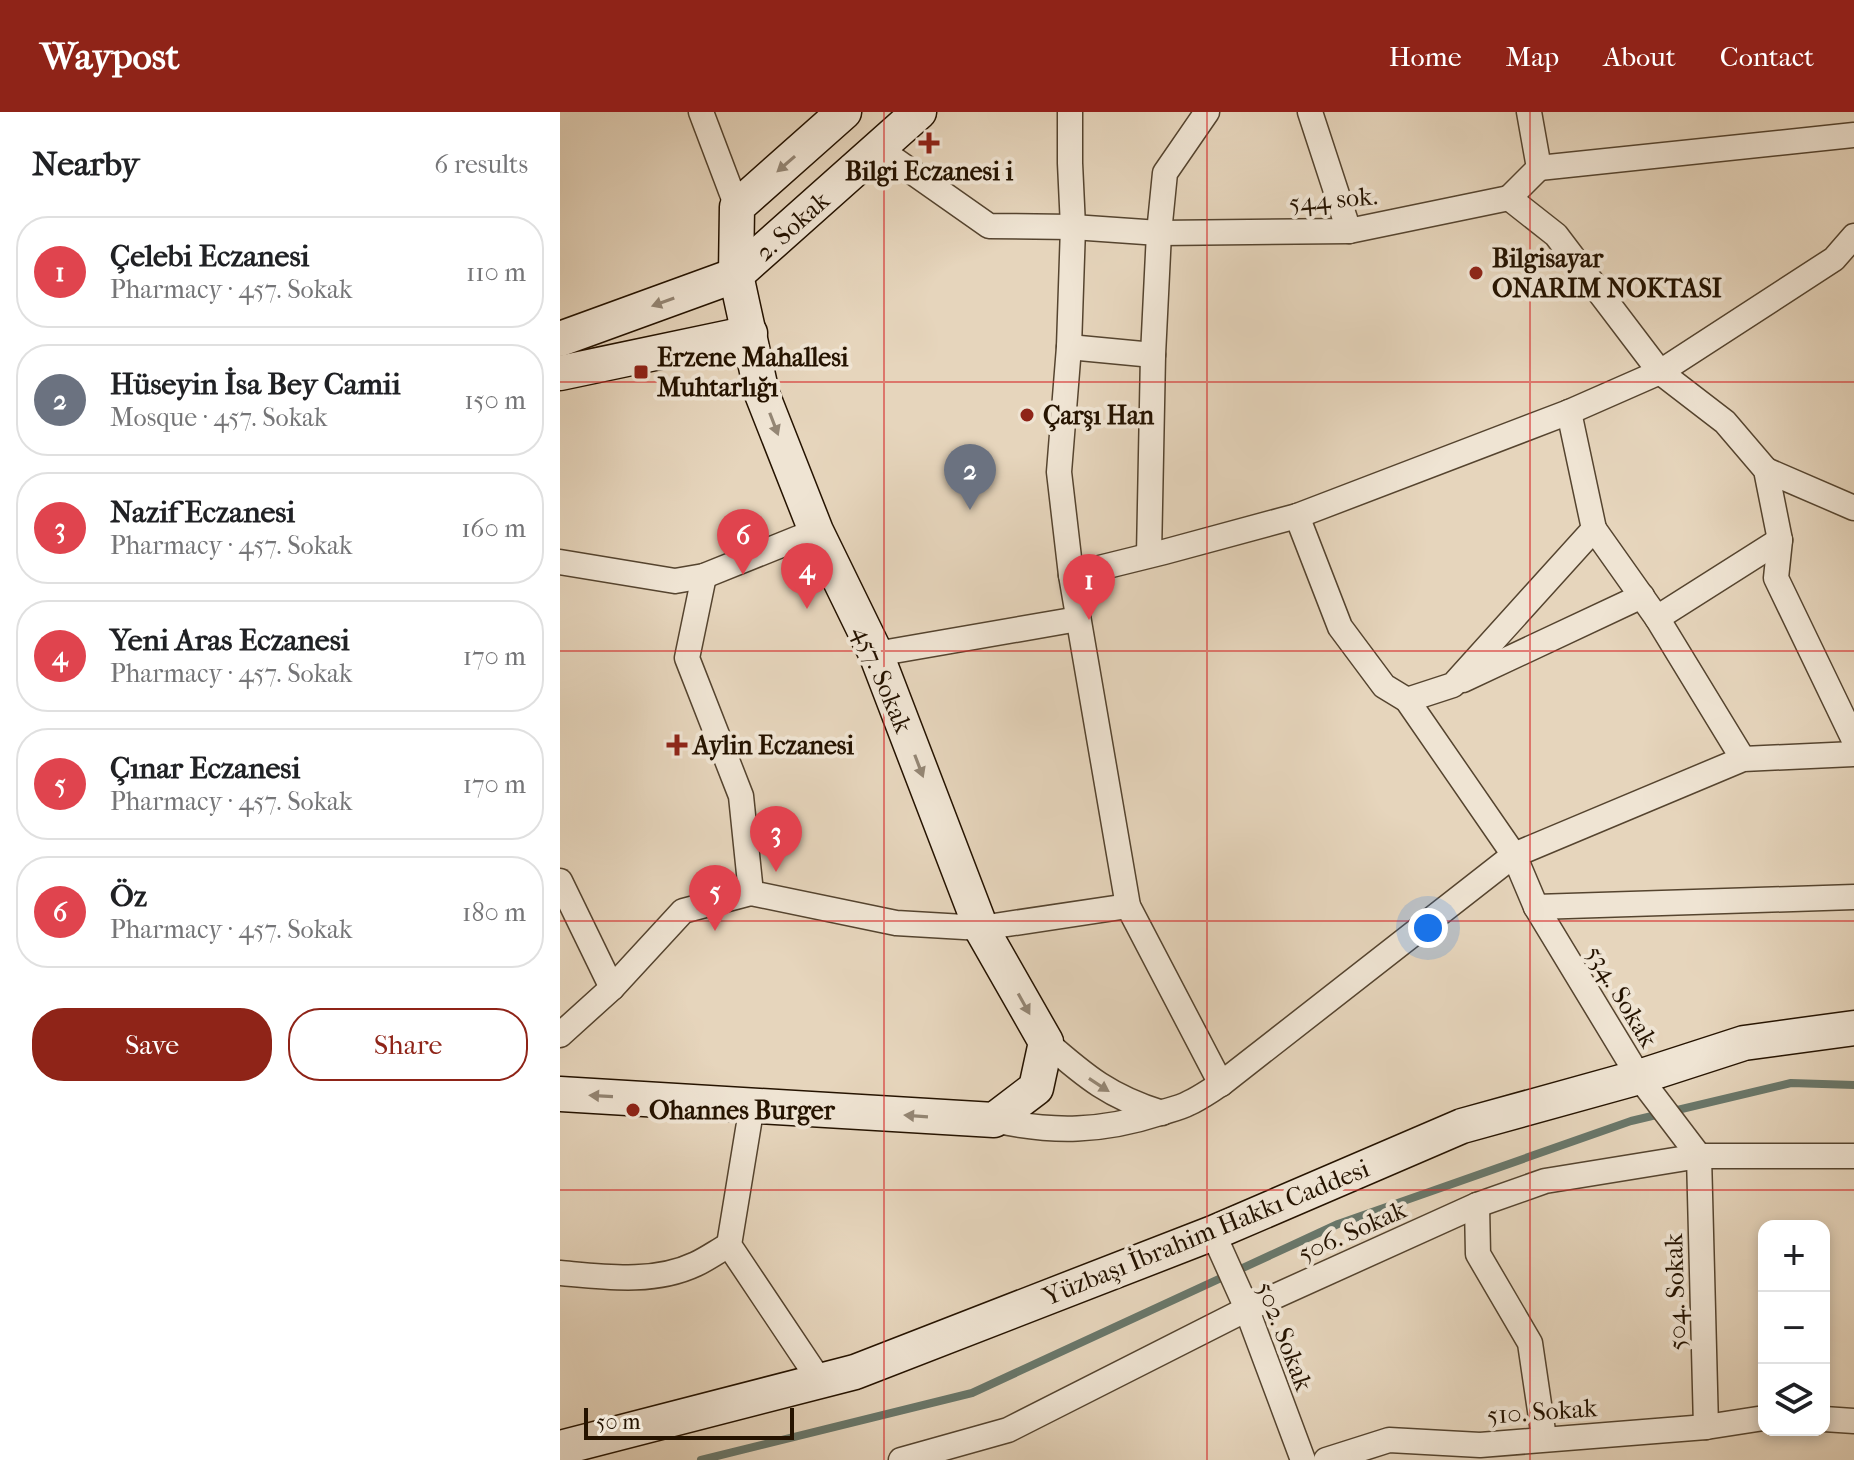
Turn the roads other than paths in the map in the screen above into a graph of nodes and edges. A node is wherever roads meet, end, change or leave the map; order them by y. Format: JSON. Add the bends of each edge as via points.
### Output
{"nodes":[{"id":1,"x":701,"y":112,"type":"edge"},
{"id":2,"x":844,"y":112,"type":"edge"},
{"id":3,"x":919,"y":112,"type":"edge"},
{"id":4,"x":1070,"y":112,"type":"edge"},
{"id":5,"x":1207,"y":112,"type":"edge"},
{"id":6,"x":1310,"y":112,"type":"edge"},
{"id":7,"x":1529,"y":112,"type":"edge"},
{"id":8,"x":1854,"y":135,"type":"edge"},
{"id":9,"x":878,"y":148,"type":"junction"},
{"id":10,"x":1539,"y":168,"type":"junction"},
{"id":11,"x":1509,"y":198,"type":"junction"},
{"id":12,"x":737,"y":207,"type":"junction"},
{"id":13,"x":1073,"y":227,"type":"junction"},
{"id":14,"x":1349,"y":231,"type":"junction"},
{"id":15,"x":1159,"y":233,"type":"junction"},
{"id":16,"x":1854,"y":236,"type":"edge"},
{"id":17,"x":1844,"y":265,"type":"edge"},
{"id":18,"x":736,"y":275,"type":"junction"},
{"id":19,"x":750,"y":333,"type":"junction"},
{"id":20,"x":560,"y":339,"type":"edge"},
{"id":21,"x":1069,"y":347,"type":"junction"},
{"id":22,"x":1153,"y":355,"type":"junction"},
{"id":23,"x":1660,"y":372,"type":"junction"},
{"id":24,"x":560,"y":373,"type":"edge"},
{"id":25,"x":1569,"y":412,"type":"junction"},
{"id":26,"x":1766,"y":470,"type":"junction"},
{"id":27,"x":1854,"y":508,"type":"edge"},
{"id":28,"x":1297,"y":516,"type":"junction"},
{"id":29,"x":1594,"y":529,"type":"junction"},
{"id":30,"x":816,"y":531,"type":"junction"},
{"id":31,"x":1780,"y":540,"type":"junction"},
{"id":32,"x":1149,"y":555,"type":"junction"},
{"id":33,"x":560,"y":562,"type":"edge"},
{"id":34,"x":1071,"y":575,"type":"junction"},
{"id":35,"x":704,"y":576,"type":"junction"},
{"id":36,"x":1642,"y":596,"type":"junction"},
{"id":37,"x":1657,"y":618,"type":"junction"},
{"id":38,"x":1078,"y":619,"type":"junction"},
{"id":39,"x":876,"y":654,"type":"junction"},
{"id":40,"x":1453,"y":685,"type":"junction"},
{"id":41,"x":1407,"y":700,"type":"junction"},
{"id":42,"x":1854,"y":740,"type":"edge"},
{"id":43,"x":1854,"y":754,"type":"edge"},
{"id":44,"x":1743,"y":759,"type":"junction"},
{"id":45,"x":1514,"y":855,"type":"junction"},
{"id":46,"x":560,"y":881,"type":"edge"},
{"id":47,"x":751,"y":893,"type":"junction"},
{"id":48,"x":1854,"y":897,"type":"edge"},
{"id":49,"x":1128,"y":906,"type":"junction"},
{"id":50,"x":1536,"y":907,"type":"junction"},
{"id":51,"x":981,"y":928,"type":"junction"},
{"id":52,"x":612,"y":988,"type":"junction"},
{"id":53,"x":1854,"y":1028,"type":"edge"},
{"id":54,"x":560,"y":1035,"type":"edge"},
{"id":55,"x":1046,"y":1042,"type":"junction"},
{"id":56,"x":1639,"y":1077,"type":"junction"},
{"id":57,"x":1221,"y":1084,"type":"junction"},
{"id":58,"x":560,"y":1094,"type":"edge"},
{"id":59,"x":752,"y":1105,"type":"junction"},
{"id":60,"x":1162,"y":1113,"type":"junction"},
{"id":61,"x":994,"y":1120,"type":"junction"},
{"id":62,"x":1699,"y":1156,"type":"junction"},
{"id":63,"x":1854,"y":1156,"type":"edge"},
{"id":64,"x":1477,"y":1205,"type":"junction"},
{"id":65,"x":1213,"y":1233,"type":"junction"},
{"id":66,"x":729,"y":1245,"type":"junction"},
{"id":67,"x":560,"y":1273,"type":"edge"},
{"id":68,"x":1245,"y":1306,"type":"junction"},
{"id":69,"x":820,"y":1381,"type":"junction"},
{"id":70,"x":1758,"y":1419,"type":"edge"},
{"id":71,"x":1830,"y":1419,"type":"edge"},
{"id":72,"x":1854,"y":1421,"type":"edge"},
{"id":73,"x":1706,"y":1427,"type":"junction"},
{"id":74,"x":1544,"y":1438,"type":"junction"},
{"id":75,"x":560,"y":1448,"type":"edge"},
{"id":76,"x":901,"y":1460,"type":"edge"},
{"id":77,"x":1303,"y":1460,"type":"edge"},
{"id":78,"x":1326,"y":1460,"type":"edge"}],
"edges":[{"from":1,"to":12,"type":"street"},
{"from":2,"to":12,"type":"street","one_way":true},
{"from":3,"to":9,"type":"street","name":"2. Sokak"},
{"from":4,"to":13,"type":"street"},
{"from":5,"to":15,"type":"street","via":[[1165,173]]},
{"from":6,"to":14,"type":"street"},
{"from":7,"to":10,"type":"street"},
{"from":8,"to":10,"type":"street"},
{"from":9,"to":13,"type":"street","name":"544 sok.","via":[[989,226]]},
{"from":9,"to":18,"type":"street","name":"2. Sokak"},
{"from":10,"to":11,"type":"street"},
{"from":11,"to":14,"type":"street","name":"544 sok."},
{"from":11,"to":23,"type":"street","via":[[1556,235]]},
{"from":12,"to":18,"type":"street","name":"457. Sokak"},
{"from":13,"to":15,"type":"street","name":"544 sok."},
{"from":13,"to":21,"type":"street"},
{"from":14,"to":15,"type":"street","name":"544 sok."},
{"from":15,"to":22,"type":"street"},
{"from":16,"to":17,"type":"street"},
{"from":17,"to":23,"type":"street"},
{"from":18,"to":19,"type":"street","name":"457. Sokak"},
{"from":18,"to":20,"type":"street","one_way":true},
{"from":19,"to":24,"type":"street"},
{"from":19,"to":30,"type":"street","name":"457. Sokak","one_way":true,"via":[[762,394]]},
{"from":21,"to":22,"type":"street"},
{"from":21,"to":34,"type":"street","via":[[1059,472]]},
{"from":22,"to":32,"type":"street"},
{"from":23,"to":25,"type":"street"},
{"from":23,"to":26,"type":"street","via":[[1725,422]]},
{"from":25,"to":28,"type":"street"},
{"from":25,"to":29,"type":"street"},
{"from":26,"to":27,"type":"street"},
{"from":26,"to":31,"type":"street"},
{"from":28,"to":32,"type":"street"},
{"from":28,"to":41,"type":"street","name":"534. Sokak","via":[[1340,627],[1384,686]]},
{"from":29,"to":36,"type":"street"},
{"from":29,"to":40,"type":"street"},
{"from":30,"to":35,"type":"street"},
{"from":30,"to":39,"type":"street","name":"457. Sokak"},
{"from":31,"to":37,"type":"street"},
{"from":31,"to":42,"type":"street","via":[[1776,578]]},
{"from":32,"to":34,"type":"street"},
{"from":33,"to":35,"type":"street","via":[[675,581]]},
{"from":34,"to":38,"type":"street"},
{"from":35,"to":47,"type":"street","via":[[687,658],[741,796]]},
{"from":36,"to":37,"type":"street"},
{"from":36,"to":40,"type":"street"},
{"from":37,"to":44,"type":"street"},
{"from":38,"to":39,"type":"street"},
{"from":38,"to":49,"type":"street"},
{"from":39,"to":51,"type":"street","name":"457. Sokak","one_way":true},
{"from":40,"to":41,"type":"street"},
{"from":41,"to":45,"type":"street","name":"534. Sokak"},
{"from":43,"to":44,"type":"street"},
{"from":44,"to":45,"type":"street"},
{"from":45,"to":50,"type":"street","name":"534. Sokak"},
{"from":45,"to":57,"type":"street"},
{"from":46,"to":52,"type":"street"},
{"from":47,"to":51,"type":"street","via":[[896,923]]},
{"from":47,"to":52,"type":"street","via":[[683,911]]},
{"from":48,"to":50,"type":"street"},
{"from":49,"to":51,"type":"street"},
{"from":49,"to":57,"type":"street"},
{"from":50,"to":56,"type":"street","name":"534. Sokak"},
{"from":51,"to":55,"type":"street","name":"457. Sokak","one_way":true},
{"from":52,"to":54,"type":"street"},
{"from":53,"to":56,"type":"street","name":"Yüzbaşı İbrahim Hakkı Caddesi","via":[[1744,1043]]},
{"from":55,"to":60,"type":"street","one_way":true,"via":[[1100,1086]]},
{"from":55,"to":61,"type":"street","via":[[1036,1088]]},
{"from":56,"to":62,"type":"street","name":"534. Sokak"},
{"from":56,"to":65,"type":"street","name":"Yüzbaşı İbrahim Hakkı Caddesi","via":[[1462,1126]]},
{"from":57,"to":60,"type":"street"},
{"from":59,"to":58,"type":"street","one_way":true},
{"from":61,"to":59,"type":"street","one_way":true},
{"from":59,"to":66,"type":"street"},
{"from":60,"to":61,"type":"street","via":[[1127,1124],[1057,1129]]},
{"from":62,"to":63,"type":"street","name":"506. Sokak"},
{"from":62,"to":64,"type":"street","name":"506. Sokak","via":[[1545,1181]]},
{"from":62,"to":73,"type":"street","name":"504. Sokak"},
{"from":64,"to":68,"type":"street","name":"506. Sokak"},
{"from":64,"to":74,"type":"street","via":[[1478,1254],[1530,1343]]},
{"from":65,"to":68,"type":"street","name":"502. Sokak"},
{"from":65,"to":69,"type":"street","name":"Yüzbaşı İbrahim Hakkı Caddesi"},
{"from":66,"to":67,"type":"street","via":[[695,1265],[665,1274],[616,1278]]},
{"from":66,"to":69,"type":"street"},
{"from":68,"to":76,"type":"street","name":"506. Sokak","via":[[1008,1430]]},
{"from":68,"to":77,"type":"street","name":"502. Sokak"},
{"from":69,"to":75,"type":"street","name":"Yüzbaşı İbrahim Hakkı Caddesi"},
{"from":70,"to":73,"type":"street","name":"510. Sokak"},
{"from":71,"to":72,"type":"street"},
{"from":73,"to":74,"type":"street","name":"510. Sokak"},
{"from":74,"to":78,"type":"street","name":"510. Sokak","via":[[1480,1445],[1389,1440]]}]}
